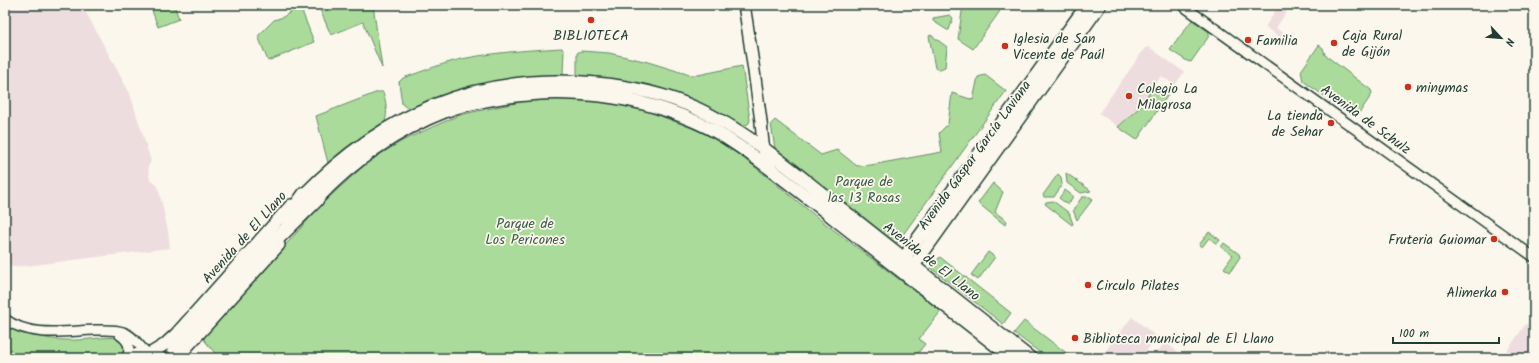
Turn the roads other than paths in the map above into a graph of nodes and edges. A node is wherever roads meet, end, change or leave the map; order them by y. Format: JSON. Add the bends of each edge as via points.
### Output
{"nodes":[{"id":1,"x":744,"y":5,"type":"edge"},
{"id":2,"x":1087,"y":5,"type":"edge"},
{"id":3,"x":1100,"y":5,"type":"edge"},
{"id":4,"x":1182,"y":5,"type":"edge"},
{"id":5,"x":761,"y":124,"type":"junction"},
{"id":6,"x":744,"y":134,"type":"junction"},
{"id":7,"x":763,"y":148,"type":"junction"},
{"id":8,"x":772,"y":170,"type":"junction"},
{"id":9,"x":311,"y":197,"type":"junction"},
{"id":10,"x":1534,"y":257,"type":"edge"},
{"id":11,"x":905,"y":267,"type":"junction"},
{"id":12,"x":5,"y":319,"type":"edge"},
{"id":13,"x":110,"y":330,"type":"junction"},
{"id":14,"x":176,"y":352,"type":"edge"},
{"id":15,"x":148,"y":353,"type":"junction"},
{"id":16,"x":127,"y":358,"type":"edge"},
{"id":17,"x":130,"y":358,"type":"edge"},
{"id":18,"x":161,"y":358,"type":"edge"},
{"id":19,"x":1012,"y":358,"type":"edge"},
{"id":20,"x":1030,"y":358,"type":"edge"}],
"edges":[{"from":1,"to":5,"type":"main road"},
{"from":2,"to":11,"type":"main road","name":"Avenida Gaspar García Laviana"},
{"from":3,"to":11,"type":"main road","name":"Avenida Gaspar García Laviana"},
{"from":4,"to":10,"type":"street","name":"Avenida de Schulz"},
{"from":5,"to":6,"type":"main road","via":[[756,131]]},
{"from":5,"to":7,"type":"main road"},
{"from":6,"to":7,"type":"main road","name":"Avenida de El Llano"},
{"from":6,"to":9,"type":"main road","name":"Avenida de El Llano","via":[[697,108],[666,97],[610,84],[536,81],[468,93],[398,122],[337,163]]},
{"from":7,"to":8,"type":"main road"},
{"from":7,"to":11,"type":"main road","name":"Avenida de El Llano"},
{"from":8,"to":9,"type":"main road","name":"Avenida de El Llano","via":[[708,127],[671,112],[606,96],[548,93],[470,103],[440,114],[386,142]]},
{"from":8,"to":11,"type":"main road","name":"Avenida de El Llano"},
{"from":9,"to":14,"type":"highway"},
{"from":9,"to":14,"type":"main road","name":"Avenida de El Llano","via":[[305,217],[187,347]]},
{"from":9,"to":15,"type":"main road","name":"Avenida de El Llano","via":[[287,209],[176,334]]},
{"from":11,"to":19,"type":"main road","name":"Avenida de El Llano"},
{"from":11,"to":20,"type":"main road","name":"Avenida de El Llano"},
{"from":12,"to":13,"type":"street","via":[[11,324],[50,333]]},
{"from":13,"to":15,"type":"street","via":[[130,336]]},
{"from":13,"to":16,"type":"street","via":[[128,342]]},
{"from":15,"to":17,"type":"main road","name":"Avenida de El Llano"},
{"from":15,"to":18,"type":"main road"}]}
